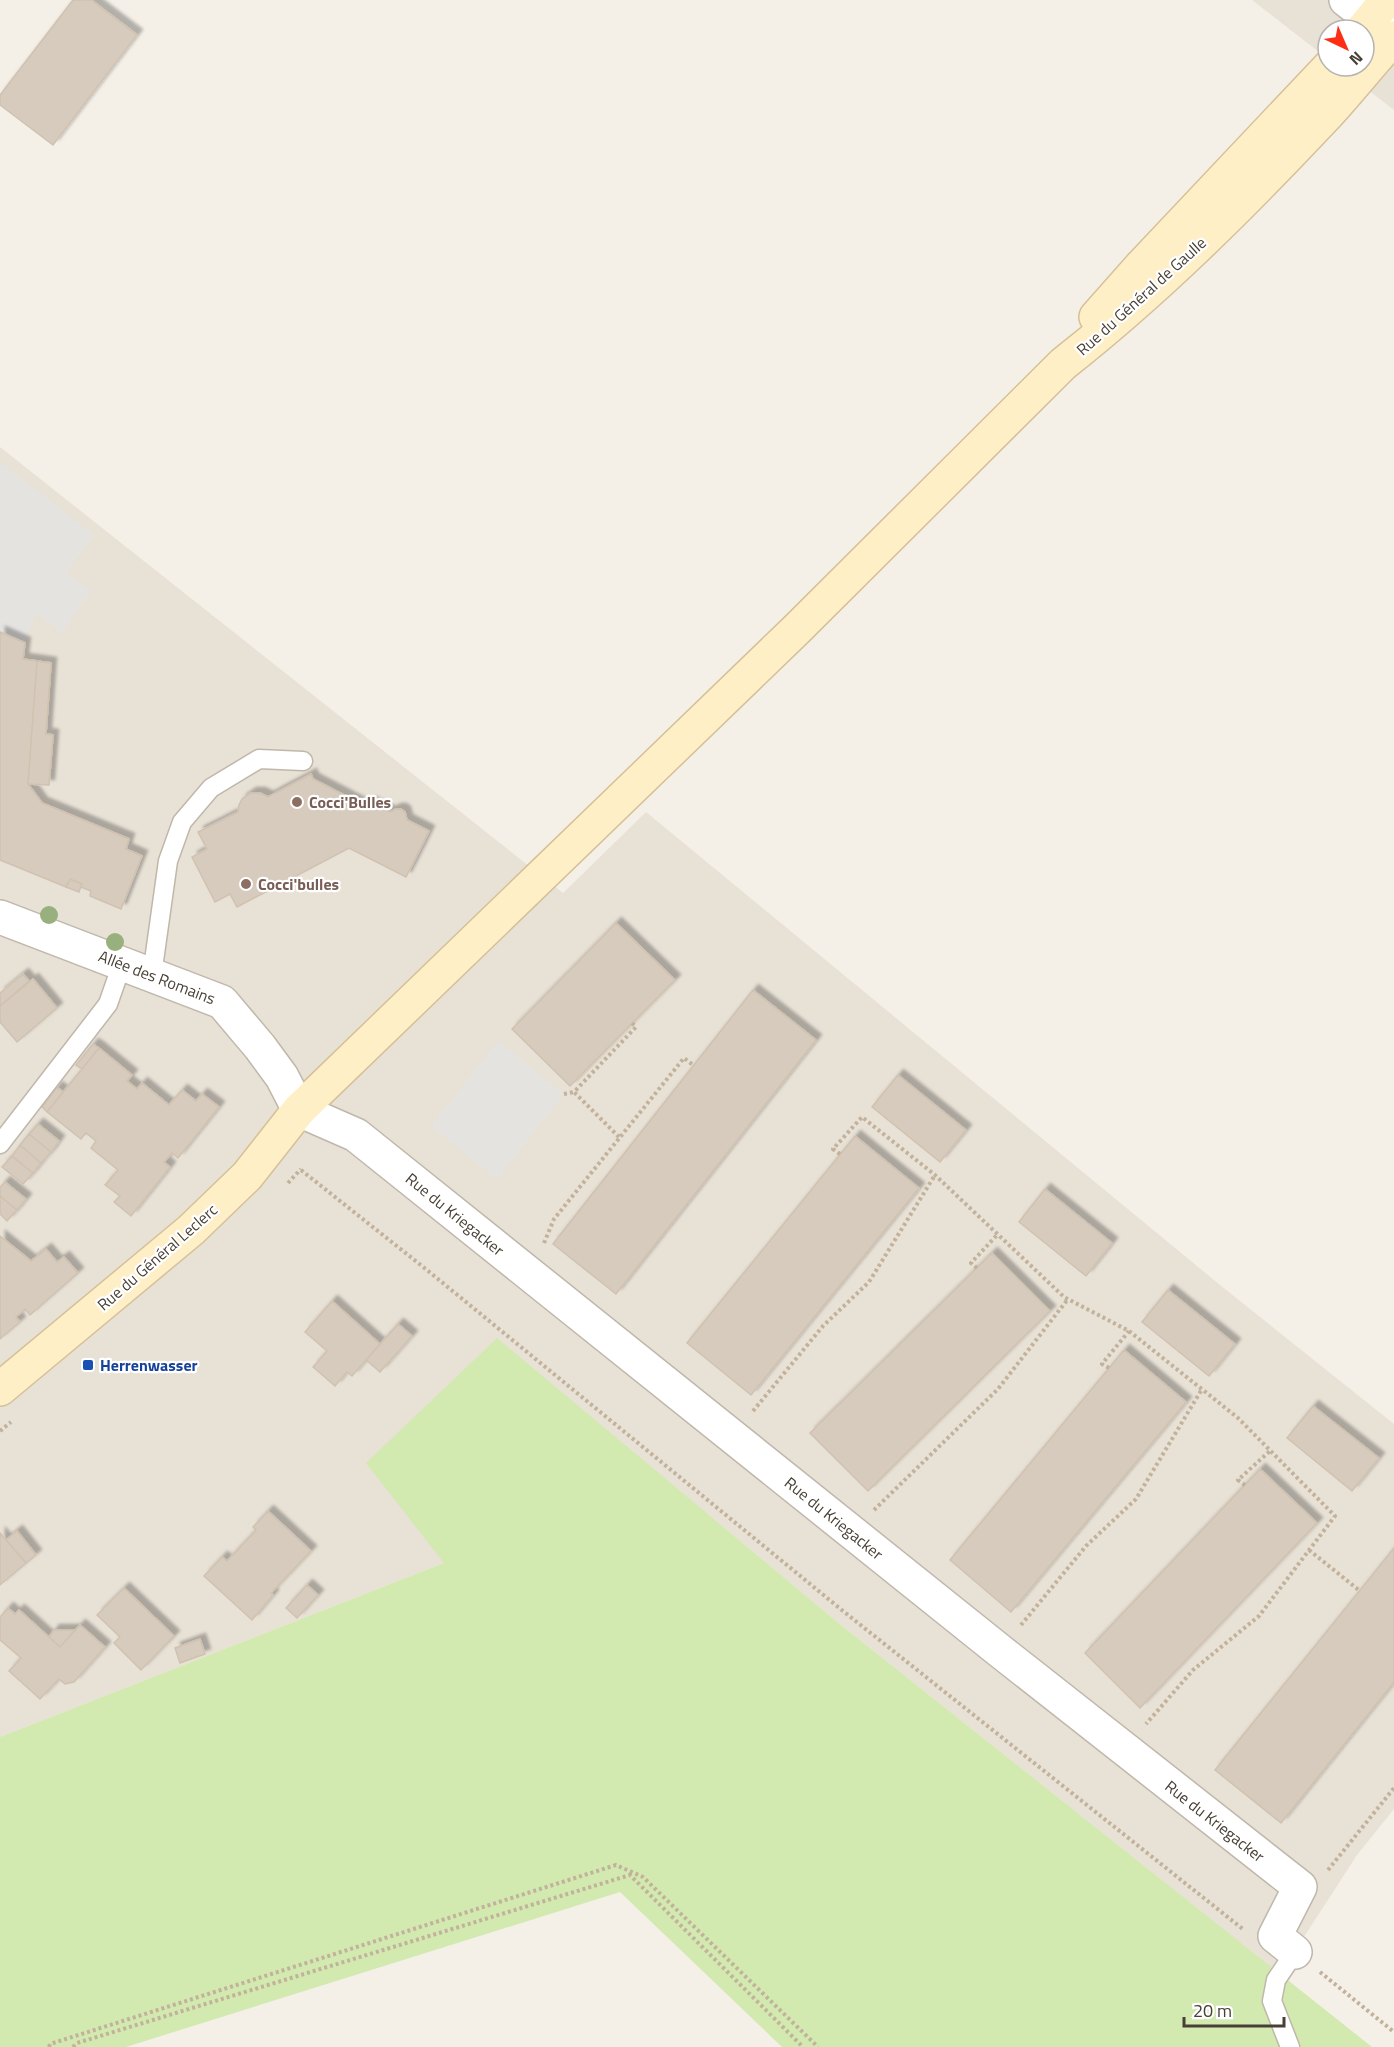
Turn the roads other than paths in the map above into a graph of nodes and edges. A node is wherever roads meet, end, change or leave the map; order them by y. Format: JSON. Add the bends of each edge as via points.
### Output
{"nodes":[{"id":1,"x":1319,"y":78,"type":"edge"},
{"id":2,"x":1341,"y":78,"type":"edge"},
{"id":3,"x":1063,"y":364,"type":"junction"},
{"id":4,"x":303,"y":761,"type":"dead end"},
{"id":5,"x":0,"y":917,"type":"edge"},
{"id":6,"x":137,"y":970,"type":"junction"},
{"id":7,"x":299,"y":1110,"type":"junction"},
{"id":8,"x":0,"y":1144,"type":"edge"},
{"id":9,"x":0,"y":1389,"type":"edge"},
{"id":10,"x":1291,"y":1958,"type":"joint"},
{"id":11,"x":1290,"y":2047,"type":"edge"}],
"edges":[{"from":1,"to":3,"type":"street","name":"Rue du Général de Gaulle","via":[[1118,292]]},
{"from":2,"to":3,"type":"street","name":"Rue du Général de Gaulle","via":[[1303,140],[1191,254],[1111,327]]},
{"from":3,"to":7,"type":"street","name":"Rue du Général Leclerc","via":[[797,629]]},
{"from":4,"to":6,"type":"lane","via":[[259,759],[210,788],[182,822]]},
{"from":5,"to":6,"type":"street","name":"Allée des Romains"},
{"from":6,"to":7,"type":"street","name":"Allée des Romains","via":[[222,1002],[282,1077]]},
{"from":6,"to":8,"type":"lane"},
{"from":7,"to":9,"type":"street","name":"Rue du Général Leclerc","via":[[248,1176],[191,1230]]},
{"from":7,"to":10,"type":"street","name":"Rue du Kriegacker","via":[[356,1135],[1300,1887],[1275,1936]]},
{"from":10,"to":11,"type":"lane","via":[[1276,1980],[1272,2001]]}]}
